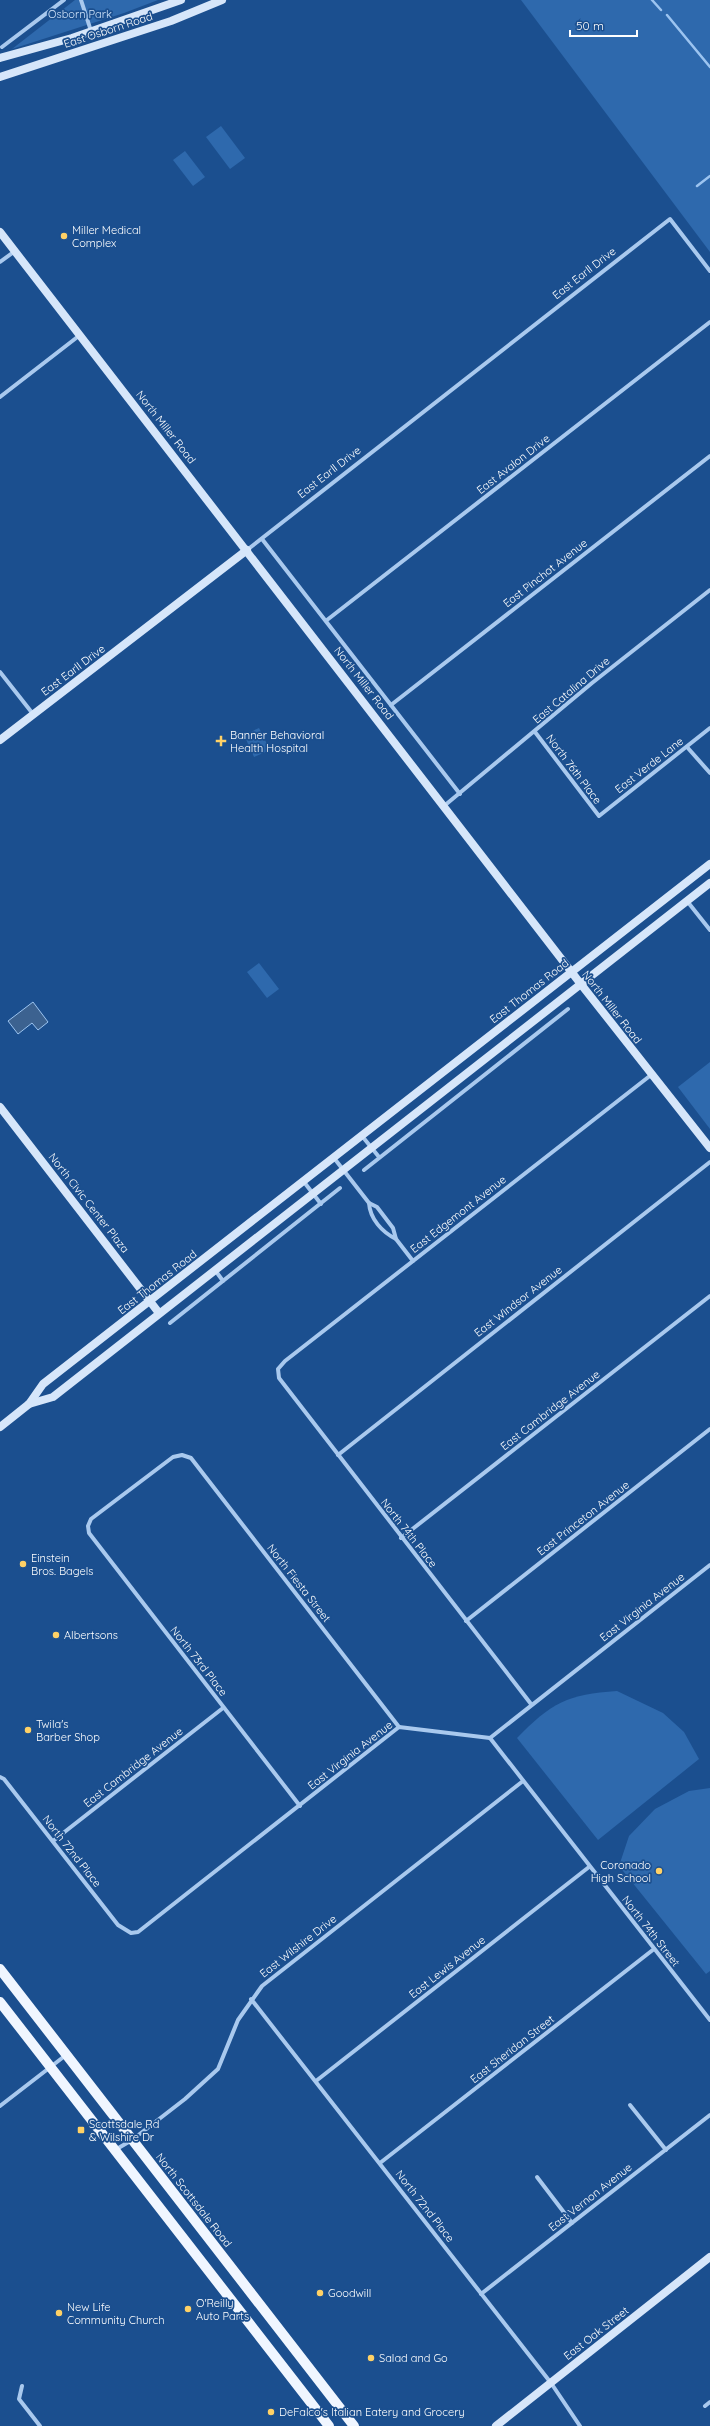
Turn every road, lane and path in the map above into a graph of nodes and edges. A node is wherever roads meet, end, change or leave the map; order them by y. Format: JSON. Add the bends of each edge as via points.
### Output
{"nodes":[{"id":1,"x":64,"y":0,"type":"edge"},
{"id":2,"x":81,"y":0,"type":"edge"},
{"id":3,"x":180,"y":0,"type":"edge"},
{"id":4,"x":222,"y":0,"type":"edge"},
{"id":5,"x":91,"y":31,"type":"junction"},
{"id":6,"x":2,"y":47,"type":"dead end"},
{"id":7,"x":0,"y":58,"type":"edge"},
{"id":8,"x":0,"y":77,"type":"edge"},
{"id":9,"x":0,"y":232,"type":"edge"},
{"id":10,"x":15,"y":251,"type":"junction"},
{"id":11,"x":0,"y":262,"type":"edge"},
{"id":12,"x":710,"y":271,"type":"edge"},
{"id":13,"x":710,"y":322,"type":"edge"},
{"id":14,"x":80,"y":335,"type":"junction"},
{"id":15,"x":0,"y":397,"type":"edge"},
{"id":16,"x":710,"y":456,"type":"edge"},
{"id":17,"x":262,"y":539,"type":"junction"},
{"id":18,"x":247,"y":550,"type":"junction"},
{"id":19,"x":710,"y":590,"type":"edge"},
{"id":20,"x":327,"y":620,"type":"junction"},
{"id":21,"x":0,"y":672,"type":"edge"},
{"id":22,"x":391,"y":704,"type":"junction"},
{"id":23,"x":33,"y":714,"type":"junction"},
{"id":24,"x":710,"y":728,"type":"edge"},
{"id":25,"x":535,"y":732,"type":"junction"},
{"id":26,"x":0,"y":740,"type":"edge"},
{"id":27,"x":687,"y":747,"type":"junction"},
{"id":28,"x":710,"y":773,"type":"edge"},
{"id":29,"x":460,"y":794,"type":"junction"},
{"id":30,"x":444,"y":806,"type":"junction"},
{"id":31,"x":599,"y":816,"type":"joint"},
{"id":32,"x":710,"y":864,"type":"edge"},
{"id":33,"x":710,"y":883,"type":"edge"},
{"id":34,"x":687,"y":901,"type":"junction"},
{"id":35,"x":710,"y":930,"type":"edge"},
{"id":36,"x":572,"y":972,"type":"junction"},
{"id":37,"x":580,"y":983,"type":"junction"},
{"id":38,"x":568,"y":1009,"type":"dead end"},
{"id":39,"x":512,"y":1037,"type":"junction"},
{"id":40,"x":520,"y":1047,"type":"junction"},
{"id":41,"x":651,"y":1075,"type":"junction"},
{"id":42,"x":0,"y":1107,"type":"edge"},
{"id":43,"x":362,"y":1136,"type":"junction"},
{"id":44,"x":372,"y":1148,"type":"junction"},
{"id":45,"x":710,"y":1148,"type":"edge"},
{"id":46,"x":334,"y":1158,"type":"junction"},
{"id":47,"x":380,"y":1158,"type":"junction"},
{"id":48,"x":710,"y":1162,"type":"edge"},
{"id":49,"x":343,"y":1170,"type":"junction"},
{"id":50,"x":364,"y":1170,"type":"dead end"},
{"id":51,"x":304,"y":1182,"type":"junction"},
{"id":52,"x":340,"y":1188,"type":"dead end"},
{"id":53,"x":313,"y":1194,"type":"junction"},
{"id":54,"x":369,"y":1203,"type":"junction"},
{"id":55,"x":321,"y":1204,"type":"junction"},
{"id":56,"x":396,"y":1239,"type":"junction"},
{"id":57,"x":413,"y":1260,"type":"junction"},
{"id":58,"x":214,"y":1269,"type":"junction"},
{"id":59,"x":223,"y":1281,"type":"junction"},
{"id":60,"x":710,"y":1296,"type":"edge"},
{"id":61,"x":151,"y":1301,"type":"junction"},
{"id":62,"x":159,"y":1313,"type":"junction"},
{"id":63,"x":170,"y":1323,"type":"dead end"},
{"id":64,"x":278,"y":1369,"type":"joint"},
{"id":65,"x":29,"y":1404,"type":"junction"},
{"id":66,"x":0,"y":1428,"type":"edge"},
{"id":67,"x":710,"y":1429,"type":"edge"},
{"id":68,"x":182,"y":1455,"type":"joint"},
{"id":69,"x":338,"y":1455,"type":"junction"},
{"id":70,"x":401,"y":1538,"type":"junction"},
{"id":71,"x":710,"y":1565,"type":"edge"},
{"id":72,"x":466,"y":1621,"type":"junction"},
{"id":73,"x":531,"y":1704,"type":"junction"},
{"id":74,"x":223,"y":1708,"type":"junction"},
{"id":75,"x":399,"y":1727,"type":"junction"},
{"id":76,"x":490,"y":1738,"type":"junction"},
{"id":77,"x":0,"y":1777,"type":"edge"},
{"id":78,"x":523,"y":1781,"type":"junction"},
{"id":79,"x":300,"y":1806,"type":"junction"},
{"id":80,"x":53,"y":1841,"type":"junction"},
{"id":81,"x":589,"y":1866,"type":"junction"},
{"id":82,"x":131,"y":1933,"type":"joint"},
{"id":83,"x":654,"y":1949,"type":"junction"},
{"id":84,"x":0,"y":1969,"type":"edge"},
{"id":85,"x":251,"y":2000,"type":"junction"},
{"id":86,"x":0,"y":2002,"type":"edge"},
{"id":87,"x":710,"y":2020,"type":"edge"},
{"id":88,"x":67,"y":2054,"type":"junction"},
{"id":89,"x":51,"y":2066,"type":"junction"},
{"id":90,"x":316,"y":2081,"type":"junction"},
{"id":91,"x":630,"y":2105,"type":"dead end"},
{"id":92,"x":0,"y":2106,"type":"edge"},
{"id":93,"x":710,"y":2115,"type":"edge"},
{"id":94,"x":132,"y":2140,"type":"junction"},
{"id":95,"x":115,"y":2150,"type":"junction"},
{"id":96,"x":666,"y":2150,"type":"junction"},
{"id":97,"x":380,"y":2163,"type":"junction"},
{"id":98,"x":537,"y":2177,"type":"dead end"},
{"id":99,"x":572,"y":2223,"type":"junction"},
{"id":100,"x":710,"y":2257,"type":"edge"},
{"id":101,"x":481,"y":2294,"type":"junction"},
{"id":102,"x":550,"y":2383,"type":"junction"},
{"id":103,"x":22,"y":2386,"type":"dead end"},
{"id":104,"x":710,"y":2402,"type":"edge"},
{"id":105,"x":705,"y":2406,"type":"dead end"},
{"id":106,"x":40,"y":2426,"type":"edge"},
{"id":107,"x":328,"y":2426,"type":"edge"},
{"id":108,"x":354,"y":2426,"type":"edge"},
{"id":109,"x":496,"y":2426,"type":"edge"},
{"id":110,"x":580,"y":2426,"type":"edge"}],
"edges":[{"from":1,"to":6,"type":"street"},
{"from":2,"to":5,"type":"street","name":"East Osborn Road"},
{"from":3,"to":5,"type":"main road","name":"East Osborn Road"},
{"from":4,"to":8,"type":"main road","name":"East Osborn Road","via":[[171,21]]},
{"from":5,"to":7,"type":"main road","name":"East Osborn Road"},
{"from":9,"to":10,"type":"main road","name":"North Miller Road"},
{"from":10,"to":11,"type":"street"},
{"from":10,"to":14,"type":"main road","name":"North Miller Road"},
{"from":12,"to":17,"type":"street","name":"East Earll Drive","via":[[670,220]]},
{"from":13,"to":20,"type":"street","name":"East Avalon Drive"},
{"from":14,"to":15,"type":"street"},
{"from":14,"to":18,"type":"main road","name":"North Miller Road"},
{"from":16,"to":22,"type":"street","name":"East Pinchot Avenue"},
{"from":17,"to":18,"type":"street","name":"East Earll Drive"},
{"from":17,"to":20,"type":"street","name":"North Miller Road"},
{"from":18,"to":23,"type":"main road","name":"East Earll Drive"},
{"from":18,"to":30,"type":"main road","name":"North Miller Road"},
{"from":19,"to":25,"type":"street","name":"East Catalina Drive","via":[[592,683]]},
{"from":20,"to":22,"type":"street","name":"North Miller Road"},
{"from":21,"to":23,"type":"street"},
{"from":22,"to":29,"type":"street","name":"North Miller Road"},
{"from":23,"to":26,"type":"main road","name":"East Earll Drive"},
{"from":24,"to":27,"type":"street","name":"East Verde Lane"},
{"from":25,"to":29,"type":"street","name":"East Catalina Drive"},
{"from":25,"to":31,"type":"street","name":"North 76th Place"},
{"from":27,"to":28,"type":"street"},
{"from":27,"to":31,"type":"street","name":"East Verde Lane"},
{"from":29,"to":30,"type":"street","name":"East Catalina Drive"},
{"from":30,"to":36,"type":"main road","name":"North Miller Road"},
{"from":32,"to":36,"type":"main road","name":"East Thomas Road"},
{"from":33,"to":34,"type":"main road","name":"East Thomas Road"},
{"from":34,"to":35,"type":"street"},
{"from":34,"to":37,"type":"main road","name":"East Thomas Road"},
{"from":36,"to":37,"type":"main road","name":"North Miller Road"},
{"from":36,"to":43,"type":"main road","name":"East Thomas Road"},
{"from":37,"to":39,"type":"main road","name":"East Thomas Road"},
{"from":37,"to":41,"type":"main road","name":"North Miller Road"},
{"from":38,"to":40,"type":"street"},
{"from":39,"to":40,"type":"street"},
{"from":39,"to":44,"type":"main road","name":"East Thomas Road"},
{"from":40,"to":47,"type":"street"},
{"from":41,"to":45,"type":"main road","name":"North Miller Road"},
{"from":41,"to":57,"type":"street","name":"East Edgemont Avenue"},
{"from":42,"to":61,"type":"main road","name":"North Civic Center Plaza"},
{"from":43,"to":44,"type":"street"},
{"from":43,"to":46,"type":"main road","name":"East Thomas Road"},
{"from":44,"to":47,"type":"street"},
{"from":44,"to":49,"type":"main road","name":"East Thomas Road"},
{"from":46,"to":49,"type":"street"},
{"from":46,"to":51,"type":"main road","name":"East Thomas Road"},
{"from":47,"to":50,"type":"street"},
{"from":48,"to":69,"type":"street","name":"East Windsor Avenue"},
{"from":49,"to":53,"type":"main road","name":"East Thomas Road"},
{"from":49,"to":54,"type":"street"},
{"from":51,"to":53,"type":"street"},
{"from":51,"to":61,"type":"main road","name":"East Thomas Road"},
{"from":52,"to":55,"type":"street"},
{"from":53,"to":55,"type":"street"},
{"from":53,"to":58,"type":"main road","name":"East Thomas Road"},
{"from":54,"to":56,"type":"street","via":[[377,1207],[393,1228]]},
{"from":54,"to":56,"type":"street","via":[[370,1213],[376,1222],[386,1234]]},
{"from":55,"to":59,"type":"street"},
{"from":56,"to":57,"type":"street"},
{"from":57,"to":64,"type":"street","name":"East Edgemont Avenue"},
{"from":58,"to":59,"type":"street"},
{"from":58,"to":62,"type":"main road","name":"East Thomas Road"},
{"from":59,"to":63,"type":"street"},
{"from":60,"to":70,"type":"street","name":"East Cambridge Avenue"},
{"from":61,"to":62,"type":"main road","name":"North Civic Center Plaza"},
{"from":61,"to":65,"type":"main road","name":"East Thomas Road","via":[[43,1384]]},
{"from":62,"to":65,"type":"main road","name":"East Thomas Road","via":[[53,1396]]},
{"from":64,"to":69,"type":"street","name":"North 74th Place","via":[[280,1378]]},
{"from":65,"to":66,"type":"main road","name":"East Thomas Road"},
{"from":67,"to":72,"type":"street","name":"East Princeton Avenue"},
{"from":68,"to":74,"type":"street","name":"North 73rd Place","via":[[173,1457],[91,1519],[89,1533]]},
{"from":68,"to":75,"type":"street","name":"North Fiesta Street","via":[[191,1458]]},
{"from":69,"to":70,"type":"street","name":"North 74th Place"},
{"from":70,"to":72,"type":"street","name":"North 74th Place"},
{"from":71,"to":73,"type":"street","name":"East Virginia Avenue"},
{"from":72,"to":73,"type":"street","name":"North 74th Place"},
{"from":73,"to":76,"type":"street","name":"East Virginia Avenue"},
{"from":74,"to":79,"type":"street","name":"North 73rd Place"},
{"from":74,"to":80,"type":"street","name":"East Cambridge Avenue"},
{"from":75,"to":76,"type":"street","name":"East Virginia Avenue"},
{"from":75,"to":79,"type":"street","name":"East Virginia Avenue"},
{"from":76,"to":78,"type":"street","name":"North 74th Street"},
{"from":77,"to":80,"type":"street","name":"North 72nd Place"},
{"from":78,"to":81,"type":"street","name":"North 74th Street"},
{"from":78,"to":85,"type":"street","name":"East Wilshire Drive","via":[[262,1986]]},
{"from":79,"to":82,"type":"street","name":"East Virginia Avenue","via":[[144,1928]]},
{"from":80,"to":82,"type":"street","name":"North 72nd Place","via":[[118,1926]]},
{"from":81,"to":83,"type":"street","name":"North 74th Street"},
{"from":81,"to":90,"type":"street","name":"East Lewis Avenue"},
{"from":83,"to":87,"type":"street","name":"North 74th Street"},
{"from":83,"to":97,"type":"street","name":"East Sheridan Street"},
{"from":84,"to":88,"type":"main road","name":"North Scottsdale Road"},
{"from":85,"to":90,"type":"street","name":"North 72nd Place"},
{"from":85,"to":94,"type":"street","name":"East Wilshire Drive","via":[[238,2020],[218,2069],[185,2099]]},
{"from":86,"to":89,"type":"main road"},
{"from":88,"to":89,"type":"street"},
{"from":88,"to":94,"type":"main road","name":"North Scottsdale Road"},
{"from":89,"to":92,"type":"street"},
{"from":89,"to":95,"type":"main road"},
{"from":90,"to":97,"type":"street","name":"North 72nd Place"},
{"from":91,"to":96,"type":"street"},
{"from":93,"to":96,"type":"street","name":"East Vernon Avenue"},
{"from":94,"to":95,"type":"street","name":"East Wilshire Drive"},
{"from":94,"to":108,"type":"main road","name":"North Scottsdale Road"},
{"from":95,"to":107,"type":"main road"},
{"from":96,"to":99,"type":"street","name":"East Vernon Avenue"},
{"from":97,"to":101,"type":"street","name":"North 72nd Place"},
{"from":98,"to":99,"type":"street"},
{"from":99,"to":101,"type":"street","name":"East Vernon Avenue"},
{"from":100,"to":102,"type":"main road","name":"East Oak Street"},
{"from":101,"to":102,"type":"street","name":"North 72nd Place"},
{"from":102,"to":109,"type":"main road","name":"East Oak Street"},
{"from":102,"to":110,"type":"street","name":"North 72nd Place"},
{"from":103,"to":106,"type":"street","via":[[19,2399]]},
{"from":104,"to":105,"type":"street"}]}
